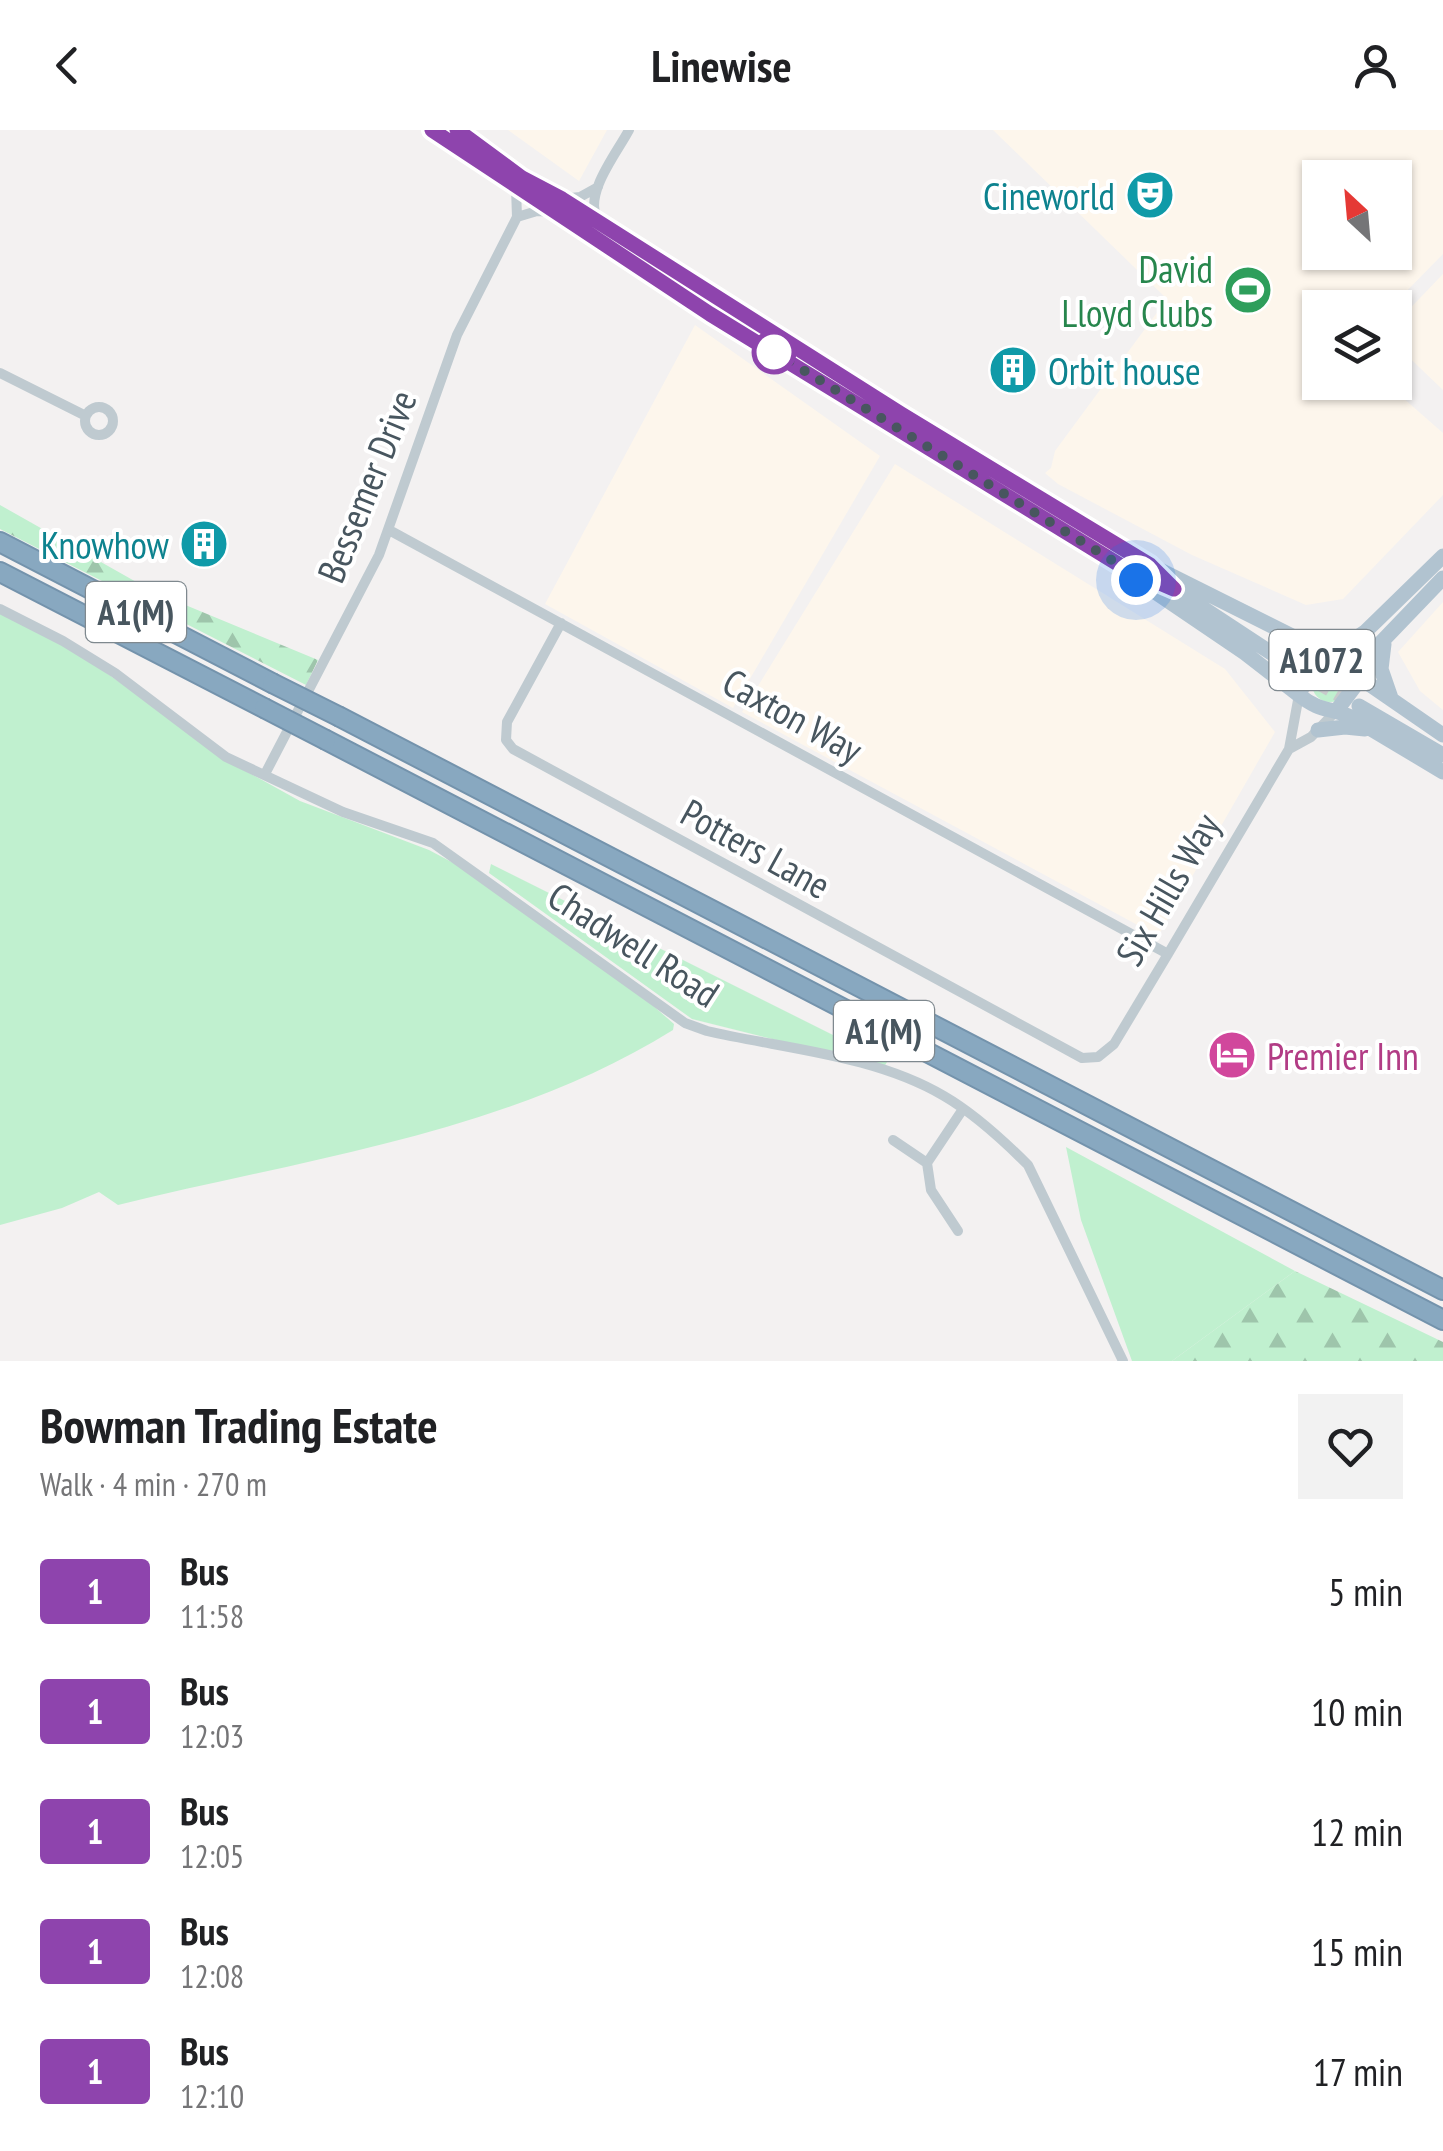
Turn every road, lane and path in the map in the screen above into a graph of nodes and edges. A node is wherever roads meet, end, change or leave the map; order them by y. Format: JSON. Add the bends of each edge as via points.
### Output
{"nodes":[{"id":1,"x":432,"y":130,"type":"edge"},
{"id":2,"x":458,"y":130,"type":"edge"},
{"id":3,"x":630,"y":130,"type":"edge"},
{"id":4,"x":599,"y":186,"type":"junction"},
{"id":5,"x":516,"y":188,"type":"junction"},
{"id":6,"x":557,"y":205,"type":"junction"},
{"id":7,"x":517,"y":218,"type":"junction"},
{"id":8,"x":600,"y":224,"type":"junction"},
{"id":9,"x":0,"y":373,"type":"edge"},
{"id":10,"x":86,"y":416,"type":"dead end"},
{"id":11,"x":389,"y":530,"type":"junction"},
{"id":12,"x":0,"y":542,"type":"edge"},
{"id":13,"x":1443,"y":556,"type":"edge"},
{"id":14,"x":1150,"y":565,"type":"junction"},
{"id":15,"x":1123,"y":567,"type":"junction"},
{"id":16,"x":0,"y":572,"type":"edge"},
{"id":17,"x":1443,"y":578,"type":"edge"},
{"id":18,"x":1174,"y":589,"type":"junction"},
{"id":19,"x":0,"y":609,"type":"edge"},
{"id":20,"x":561,"y":623,"type":"junction"},
{"id":21,"x":1384,"y":644,"type":"junction"},
{"id":22,"x":1330,"y":656,"type":"junction"},
{"id":23,"x":1297,"y":670,"type":"tunnel mouth"},
{"id":24,"x":1356,"y":675,"type":"junction"},
{"id":25,"x":1300,"y":695,"type":"junction"},
{"id":26,"x":1391,"y":700,"type":"junction"},
{"id":27,"x":1359,"y":706,"type":"tunnel mouth"},
{"id":28,"x":1337,"y":710,"type":"junction"},
{"id":29,"x":1318,"y":730,"type":"junction"},
{"id":30,"x":1369,"y":730,"type":"junction"},
{"id":31,"x":1443,"y":734,"type":"edge"},
{"id":32,"x":1289,"y":750,"type":"junction"},
{"id":33,"x":1443,"y":756,"type":"edge"},
{"id":34,"x":1443,"y":772,"type":"edge"},
{"id":35,"x":265,"y":774,"type":"junction"},
{"id":36,"x":1168,"y":954,"type":"junction"},
{"id":37,"x":1098,"y":1057,"type":"joint"},
{"id":38,"x":964,"y":1110,"type":"junction"},
{"id":39,"x":893,"y":1140,"type":"dead end"},
{"id":40,"x":928,"y":1162,"type":"junction"},
{"id":41,"x":958,"y":1231,"type":"dead end"},
{"id":42,"x":1443,"y":1290,"type":"edge"},
{"id":43,"x":1443,"y":1320,"type":"edge"},
{"id":44,"x":1123,"y":1361,"type":"edge"}],
"edges":[{"from":1,"to":5,"type":"main road","number":"A1072"},
{"from":2,"to":6,"type":"main road","number":"A1072"},
{"from":3,"to":4,"type":"street"},
{"from":4,"to":6,"type":"street"},
{"from":4,"to":8,"type":"street","via":[[593,204]]},
{"from":5,"to":6,"type":"main road","number":"A1072"},
{"from":5,"to":7,"type":"street","name":"Bessemer Drive"},
{"from":6,"to":7,"type":"street"},
{"from":6,"to":8,"type":"main road","number":"A1072"},
{"from":6,"to":15,"type":"main road","number":"A1072","via":[[710,314]]},
{"from":7,"to":11,"type":"street","name":"Bessemer Drive","via":[[457,335]]},
{"from":8,"to":14,"type":"main road","number":"A1072"},
{"from":9,"to":10,"type":"street"},
{"from":11,"to":20,"type":"street","name":"Caxton Way"},
{"from":11,"to":35,"type":"street","name":"Bessemer Drive"},
{"from":12,"to":42,"type":"highway","number":"A1(M)","bridge":true},
{"from":13,"to":22,"type":"main road","via":[[1365,632]]},
{"from":14,"to":18,"type":"main road","number":"A1072"},
{"from":14,"to":22,"type":"main road","number":"A1072"},
{"from":15,"to":18,"type":"main road","number":"A1072"},
{"from":15,"to":25,"type":"main road","number":"A1072"},
{"from":16,"to":43,"type":"highway","number":"A1(M)","bridge":true},
{"from":17,"to":21,"type":"main road"},
{"from":18,"to":23,"type":"main road","number":"A1072"},
{"from":19,"to":35,"type":"street","name":"Chadwell Road","via":[[115,673],[226,758]]},
{"from":20,"to":36,"type":"street","name":"Caxton Way"},
{"from":20,"to":37,"type":"street","name":"Potters Lane","via":[[507,722],[513,749],[1074,1055]]},
{"from":21,"to":24,"type":"main road"},
{"from":21,"to":26,"type":"main road","via":[[1381,669]]},
{"from":22,"to":24,"type":"main road","number":"A1072"},
{"from":22,"to":25,"type":"main road","number":"A1072","via":[[1310,670]]},
{"from":24,"to":26,"type":"main road","number":"A1072"},
{"from":24,"to":28,"type":"main road","number":"A1072"},
{"from":25,"to":28,"type":"main road","number":"A1072","via":[[1319,709]]},
{"from":25,"to":32,"type":"street","name":"Six Hills Way"},
{"from":26,"to":31,"type":"main road","number":"A1072"},
{"from":27,"to":33,"type":"main road","number":"A1072"},
{"from":28,"to":29,"type":"street","name":"Six Hills Way"},
{"from":28,"to":30,"type":"main road","number":"A1072"},
{"from":29,"to":30,"type":"main road"},
{"from":29,"to":32,"type":"street","name":"Six Hills Way"},
{"from":30,"to":34,"type":"main road","number":"A1072"},
{"from":32,"to":36,"type":"street","name":"Six Hills Way"},
{"from":35,"to":38,"type":"street","name":"Chadwell Road","via":[[342,812],[433,843],[685,1023],[870,1066]]},
{"from":36,"to":37,"type":"street","name":"Six Hills Way","via":[[1114,1044]]},
{"from":38,"to":40,"type":"street"},
{"from":38,"to":44,"type":"street","name":"Chadwell Road","via":[[1028,1164]]},
{"from":39,"to":40,"type":"street"},
{"from":40,"to":41,"type":"street","via":[[931,1190]]}]}
